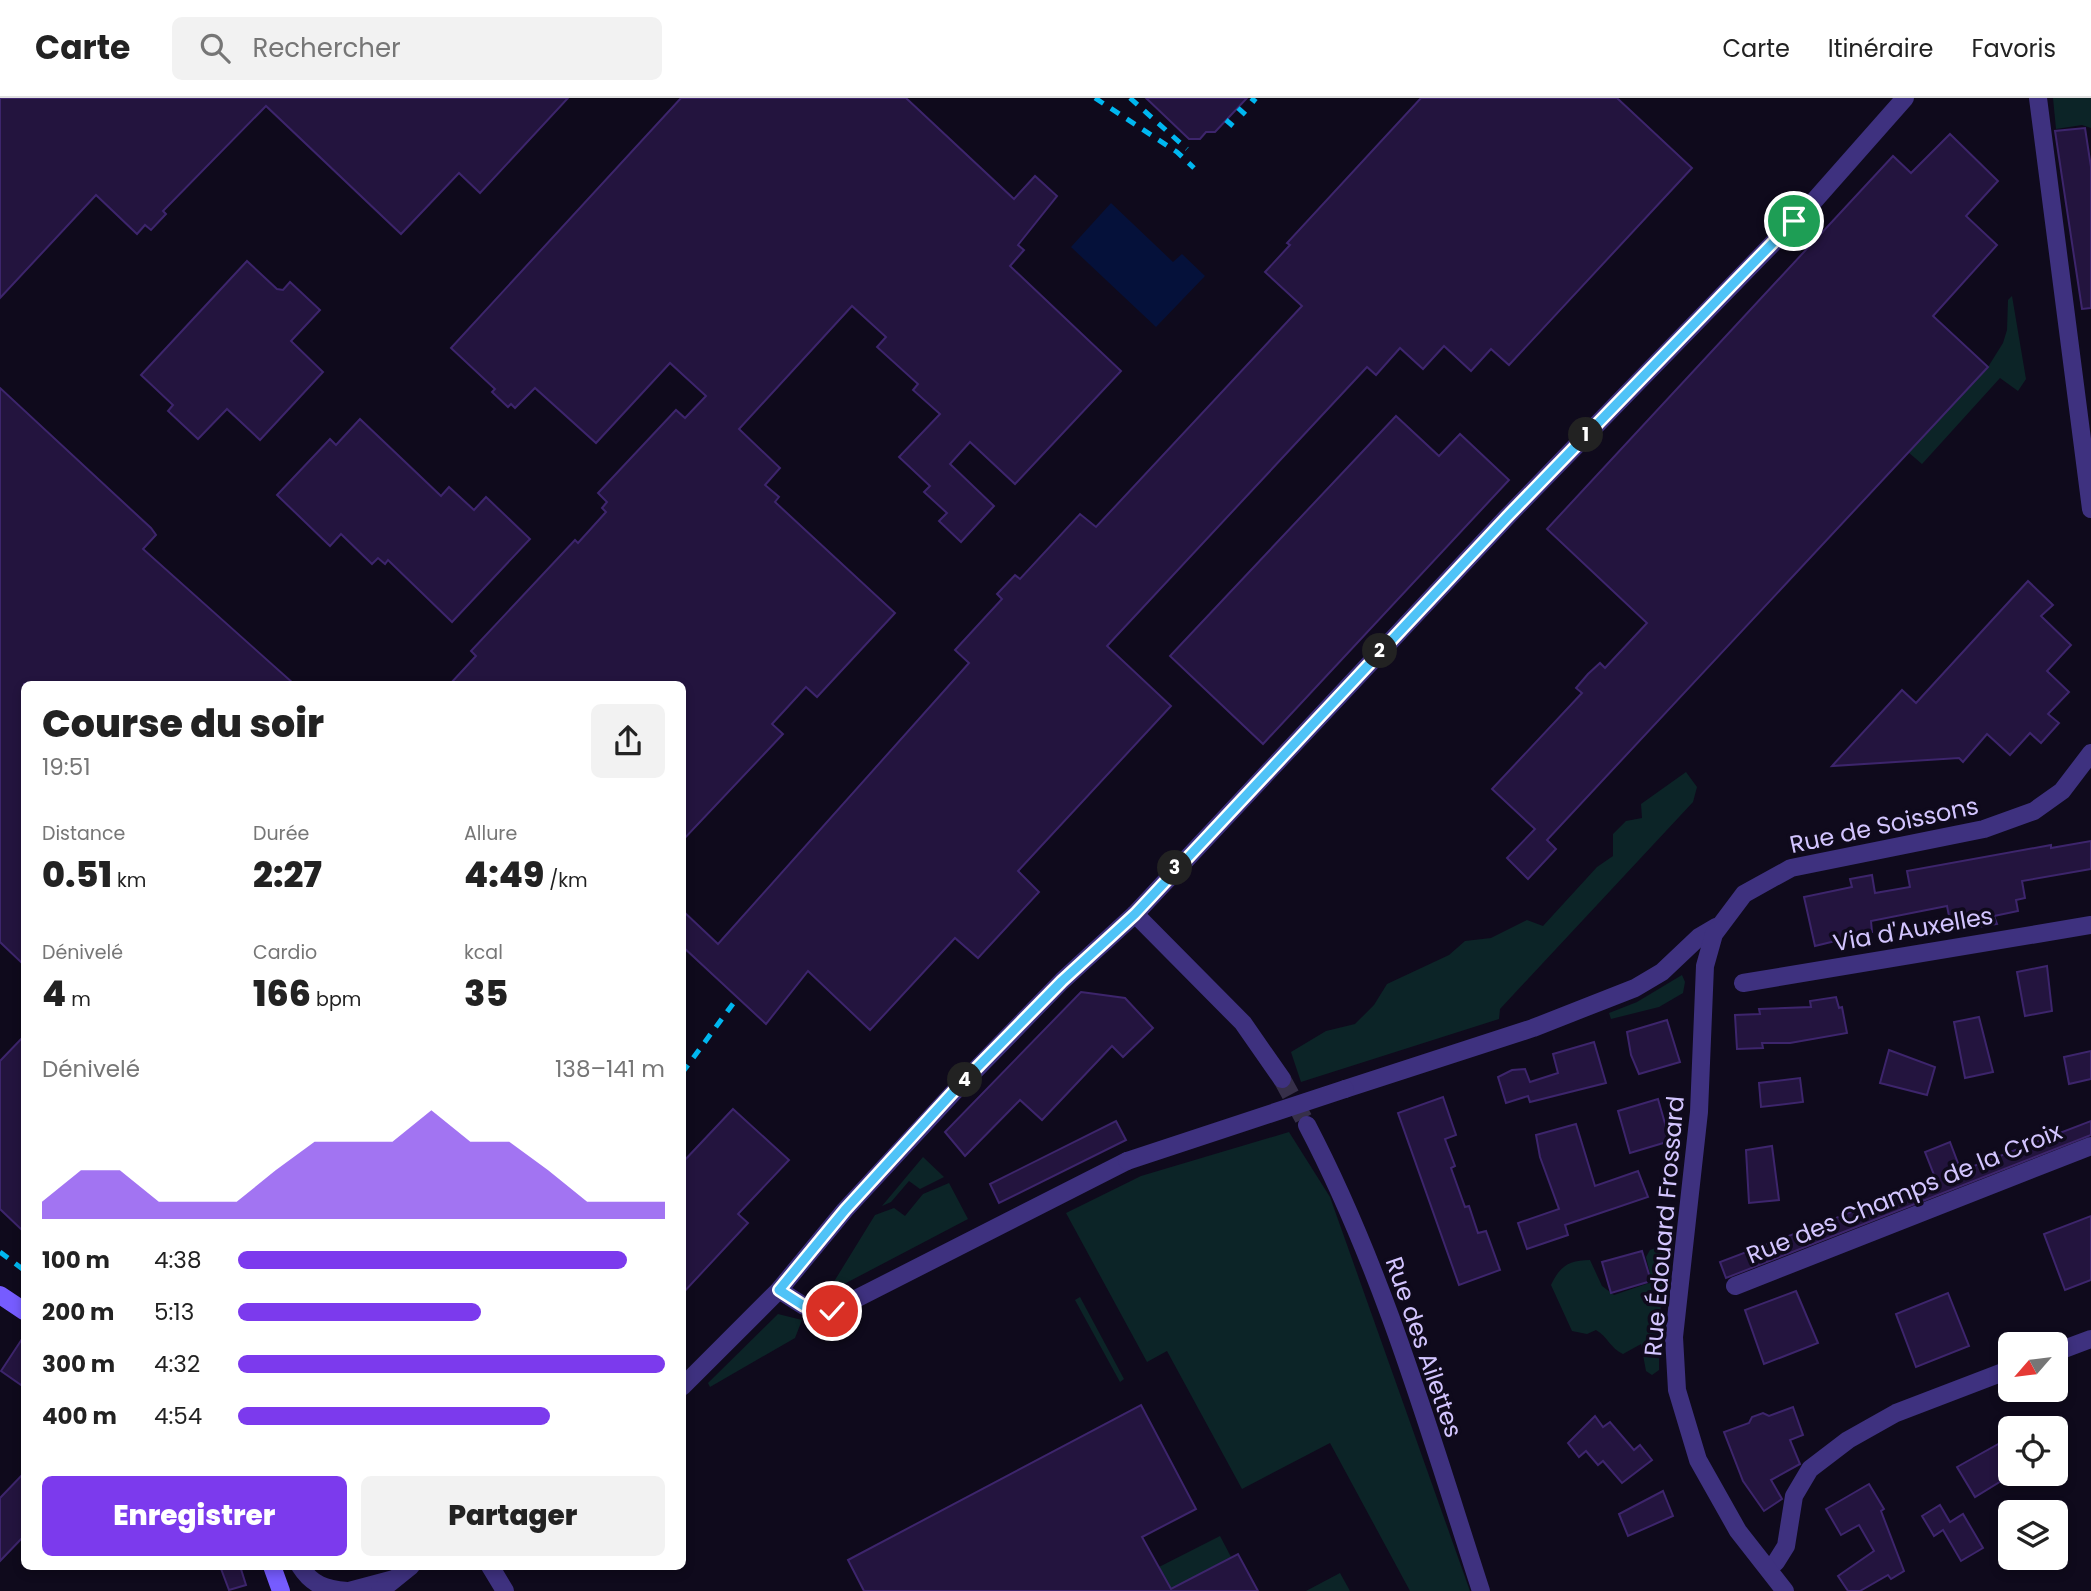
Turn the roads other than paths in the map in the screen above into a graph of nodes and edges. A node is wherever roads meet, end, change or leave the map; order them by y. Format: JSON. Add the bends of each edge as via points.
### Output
{"nodes":[{"id":1,"x":1905,"y":98,"type":"edge"},
{"id":2,"x":2038,"y":98,"type":"edge"},
{"id":3,"x":2091,"y":509,"type":"edge"},
{"id":4,"x":2091,"y":753,"type":"edge"},
{"id":5,"x":1135,"y":914,"type":"junction"},
{"id":6,"x":2091,"y":925,"type":"edge"},
{"id":7,"x":1717,"y":927,"type":"junction"},
{"id":8,"x":1743,"y":983,"type":"dead end"},
{"id":9,"x":1706,"y":1003,"type":"joint"},
{"id":10,"x":1282,"y":1079,"type":"tunnel mouth"},
{"id":11,"x":1307,"y":1125,"type":"tunnel mouth"},
{"id":12,"x":2091,"y":1146,"type":"edge"},
{"id":13,"x":1735,"y":1286,"type":"dead end"},
{"id":14,"x":779,"y":1290,"type":"junction"},
{"id":15,"x":0,"y":1295,"type":"edge"},
{"id":16,"x":21,"y":1309,"type":"edge"},
{"id":17,"x":2091,"y":1339,"type":"edge"},
{"id":18,"x":2068,"y":1348,"type":"edge"},
{"id":19,"x":1998,"y":1374,"type":"edge"},
{"id":20,"x":686,"y":1383,"type":"edge"},
{"id":21,"x":1768,"y":1568,"type":"junction"},
{"id":22,"x":273,"y":1570,"type":"edge"},
{"id":23,"x":303,"y":1570,"type":"edge"},
{"id":24,"x":406,"y":1570,"type":"edge"},
{"id":25,"x":493,"y":1570,"type":"edge"},
{"id":26,"x":394,"y":1579,"type":"junction"},
{"id":27,"x":281,"y":1591,"type":"edge"},
{"id":28,"x":348,"y":1591,"type":"edge"},
{"id":29,"x":380,"y":1591,"type":"edge"},
{"id":30,"x":505,"y":1591,"type":"edge"},
{"id":31,"x":1481,"y":1591,"type":"edge"},
{"id":32,"x":1785,"y":1591,"type":"edge"}],
"edges":[{"from":1,"to":5,"type":"street","via":[[1814,201],[1507,517]]},
{"from":2,"to":3,"type":"street"},
{"from":4,"to":7,"type":"street","name":"Rue de Soissons","via":[[2062,791],[2034,811],[1984,829],[1791,868],[1744,894]]},
{"from":5,"to":10,"type":"street","via":[[1243,1023]]},
{"from":5,"to":14,"type":"street","via":[[954,1091]]},
{"from":6,"to":8,"type":"street","name":"Via d'Auxelles"},
{"from":7,"to":9,"type":"street","name":"Rue de Soissons","via":[[1705,966]]},
{"from":7,"to":14,"type":"street","bridge":true,"via":[[1636,988],[1533,1028],[1127,1161],[832,1311],[804,1306]]},
{"from":9,"to":21,"type":"street","name":"Rue Édouard Frossard","via":[[1674,1337],[1677,1390],[1698,1460],[1738,1531]]},
{"from":11,"to":31,"type":"street","name":"Rue des Ailettes","via":[[1364,1249]]},
{"from":12,"to":13,"type":"street","name":"Rue des Champs de la Croix"},
{"from":14,"to":20,"type":"street"},
{"from":15,"to":16,"type":"main road"},
{"from":17,"to":18,"type":"street"},
{"from":19,"to":21,"type":"street","via":[[1896,1413],[1848,1440],[1810,1469],[1794,1496],[1786,1546]]},
{"from":21,"to":32,"type":"street","name":"Rue Édouard Frossard"},
{"from":22,"to":27,"type":"main road"},
{"from":23,"to":28,"type":"street","via":[[310,1581]]},
{"from":24,"to":26,"type":"street"},
{"from":25,"to":30,"type":"street"},
{"from":26,"to":28,"type":"street"},
{"from":26,"to":29,"type":"street"}]}
